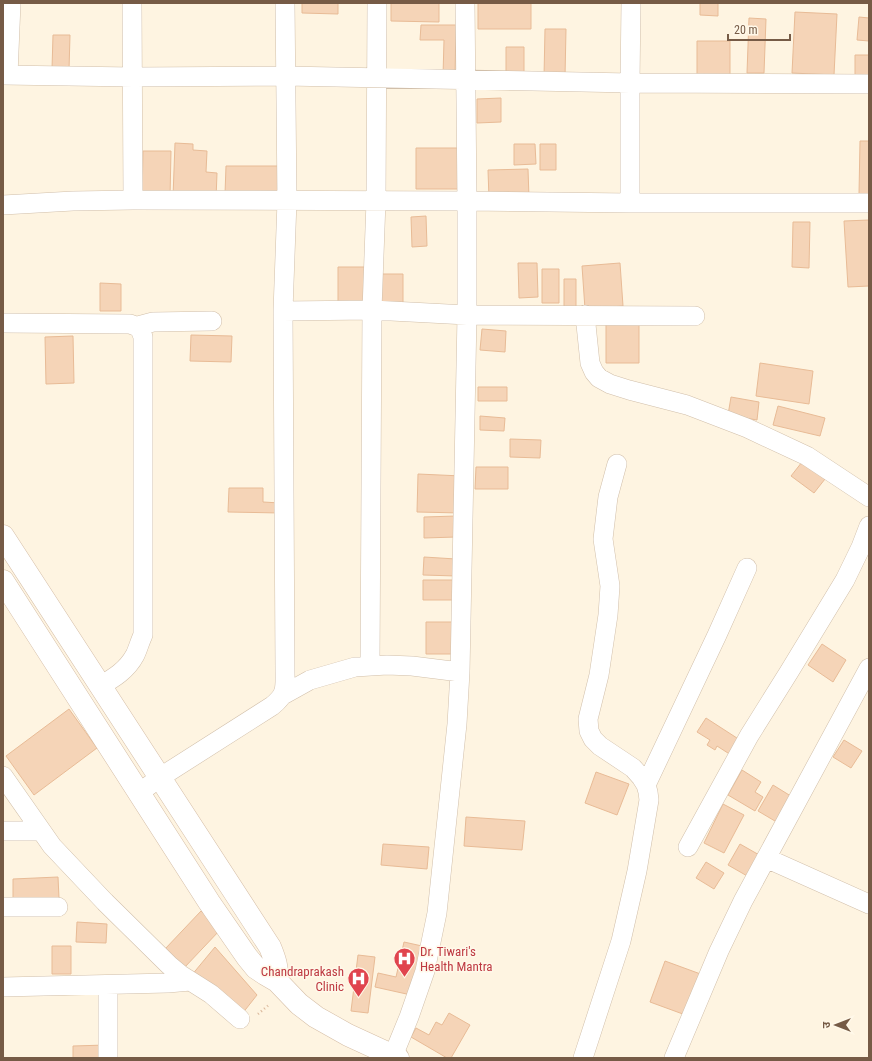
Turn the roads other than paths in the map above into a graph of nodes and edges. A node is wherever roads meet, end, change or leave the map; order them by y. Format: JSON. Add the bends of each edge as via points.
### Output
{"nodes":[{"id":1,"x":10,"y":3,"type":"edge"},
{"id":2,"x":132,"y":3,"type":"edge"},
{"id":3,"x":285,"y":3,"type":"edge"},
{"id":4,"x":377,"y":3,"type":"edge"},
{"id":5,"x":465,"y":3,"type":"edge"},
{"id":6,"x":631,"y":3,"type":"edge"},
{"id":7,"x":6,"y":75,"type":"edge"},
{"id":8,"x":286,"y":76,"type":"junction"},
{"id":9,"x":133,"y":78,"type":"junction"},
{"id":10,"x":377,"y":78,"type":"junction"},
{"id":11,"x":466,"y":80,"type":"junction"},
{"id":12,"x":630,"y":83,"type":"junction"},
{"id":13,"x":869,"y":84,"type":"edge"},
{"id":14,"x":133,"y":200,"type":"junction"},
{"id":15,"x":287,"y":201,"type":"junction"},
{"id":16,"x":376,"y":201,"type":"junction"},
{"id":17,"x":467,"y":201,"type":"junction"},
{"id":18,"x":630,"y":203,"type":"junction"},
{"id":19,"x":869,"y":203,"type":"edge"},
{"id":20,"x":3,"y":205,"type":"edge"},
{"id":21,"x":372,"y":310,"type":"junction"},
{"id":22,"x":283,"y":312,"type":"junction"},
{"id":23,"x":466,"y":314,"type":"junction"},
{"id":24,"x":586,"y":315,"type":"junction"},
{"id":25,"x":695,"y":316,"type":"dead end"},
{"id":26,"x":212,"y":321,"type":"dead end"},
{"id":27,"x":3,"y":323,"type":"edge"},
{"id":28,"x":138,"y":326,"type":"junction"},
{"id":29,"x":617,"y":464,"type":"dead end"},
{"id":30,"x":869,"y":496,"type":"edge"},
{"id":31,"x":869,"y":526,"type":"edge"},
{"id":32,"x":3,"y":536,"type":"edge"},
{"id":33,"x":747,"y":568,"type":"dead end"},
{"id":34,"x":3,"y":581,"type":"edge"},
{"id":35,"x":370,"y":665,"type":"junction"},
{"id":36,"x":869,"y":668,"type":"edge"},
{"id":37,"x":460,"y":672,"type":"junction"},
{"id":38,"x":100,"y":686,"type":"junction"},
{"id":39,"x":283,"y":695,"type":"junction"},
{"id":40,"x":3,"y":776,"type":"edge"},
{"id":41,"x":159,"y":778,"type":"junction"},
{"id":42,"x":646,"y":785,"type":"junction"},
{"id":43,"x":139,"y":793,"type":"junction"},
{"id":44,"x":3,"y":831,"type":"edge"},
{"id":45,"x":41,"y":831,"type":"junction"},
{"id":46,"x":688,"y":847,"type":"dead end"},
{"id":47,"x":766,"y":858,"type":"junction"},
{"id":48,"x":869,"y":904,"type":"edge"},
{"id":49,"x":3,"y":907,"type":"edge"},
{"id":50,"x":58,"y":907,"type":"dead end"},
{"id":51,"x":190,"y":981,"type":"junction"},
{"id":52,"x":108,"y":985,"type":"junction"},
{"id":53,"x":282,"y":986,"type":"junction"},
{"id":54,"x":3,"y":987,"type":"edge"},
{"id":55,"x":240,"y":1019,"type":"road end"},
{"id":56,"x":395,"y":1057,"type":"edge"},
{"id":57,"x":108,"y":1058,"type":"edge"},
{"id":58,"x":583,"y":1058,"type":"edge"},
{"id":59,"x":674,"y":1058,"type":"edge"}],
"edges":[{"from":1,"to":7,"type":"street"},
{"from":2,"to":9,"type":"street"},
{"from":3,"to":8,"type":"street"},
{"from":4,"to":10,"type":"street"},
{"from":5,"to":11,"type":"street"},
{"from":6,"to":12,"type":"street"},
{"from":7,"to":9,"type":"street"},
{"from":8,"to":9,"type":"street"},
{"from":8,"to":10,"type":"street"},
{"from":8,"to":15,"type":"street"},
{"from":9,"to":14,"type":"street"},
{"from":10,"to":11,"type":"street"},
{"from":10,"to":16,"type":"street"},
{"from":11,"to":12,"type":"street"},
{"from":11,"to":17,"type":"street"},
{"from":12,"to":13,"type":"street"},
{"from":12,"to":18,"type":"street"},
{"from":14,"to":15,"type":"street"},
{"from":14,"to":20,"type":"street"},
{"from":15,"to":16,"type":"street"},
{"from":15,"to":22,"type":"street"},
{"from":16,"to":17,"type":"street"},
{"from":16,"to":21,"type":"street"},
{"from":17,"to":18,"type":"street"},
{"from":17,"to":23,"type":"street"},
{"from":18,"to":19,"type":"street"},
{"from":21,"to":22,"type":"street"},
{"from":21,"to":23,"type":"street"},
{"from":21,"to":35,"type":"street"},
{"from":22,"to":39,"type":"street"},
{"from":23,"to":24,"type":"street"},
{"from":23,"to":37,"type":"street"},
{"from":24,"to":25,"type":"street"},
{"from":24,"to":30,"type":"street","via":[[590,364],[599,378],[629,390],[688,405],[747,428],[807,456]]},
{"from":26,"to":28,"type":"street","via":[[153,322]]},
{"from":27,"to":28,"type":"street"},
{"from":28,"to":38,"type":"street","via":[[144,343],[143,635],[135,656],[127,666],[117,677]]},
{"from":29,"to":42,"type":"street","via":[[608,496],[603,539],[610,586],[608,615],[599,676],[588,719],[593,739],[633,768]]},
{"from":31,"to":46,"type":"street","via":[[845,580],[749,736]]},
{"from":32,"to":38,"type":"street"},
{"from":33,"to":42,"type":"street"},
{"from":34,"to":43,"type":"street"},
{"from":35,"to":37,"type":"street","via":[[412,666]]},
{"from":35,"to":39,"type":"street","via":[[310,680]]},
{"from":36,"to":47,"type":"street"},
{"from":37,"to":56,"type":"street","via":[[438,913],[425,971]]},
{"from":38,"to":41,"type":"street"},
{"from":39,"to":41,"type":"street","via":[[272,706]]},
{"from":40,"to":45,"type":"street"},
{"from":41,"to":43,"type":"street"},
{"from":41,"to":53,"type":"street","via":[[270,947]]},
{"from":42,"to":58,"type":"street","via":[[649,800],[637,871],[621,941]]},
{"from":43,"to":53,"type":"street","via":[[247,957],[256,968]]},
{"from":44,"to":45,"type":"street"},
{"from":45,"to":51,"type":"street","via":[[105,902],[169,965]]},
{"from":47,"to":48,"type":"street"},
{"from":47,"to":59,"type":"street","via":[[731,925]]},
{"from":49,"to":50,"type":"street"},
{"from":51,"to":52,"type":"street"},
{"from":51,"to":55,"type":"street","via":[[211,994]]},
{"from":52,"to":54,"type":"street"},
{"from":52,"to":57,"type":"street"},
{"from":53,"to":56,"type":"street","via":[[298,1004],[316,1017]]}]}
